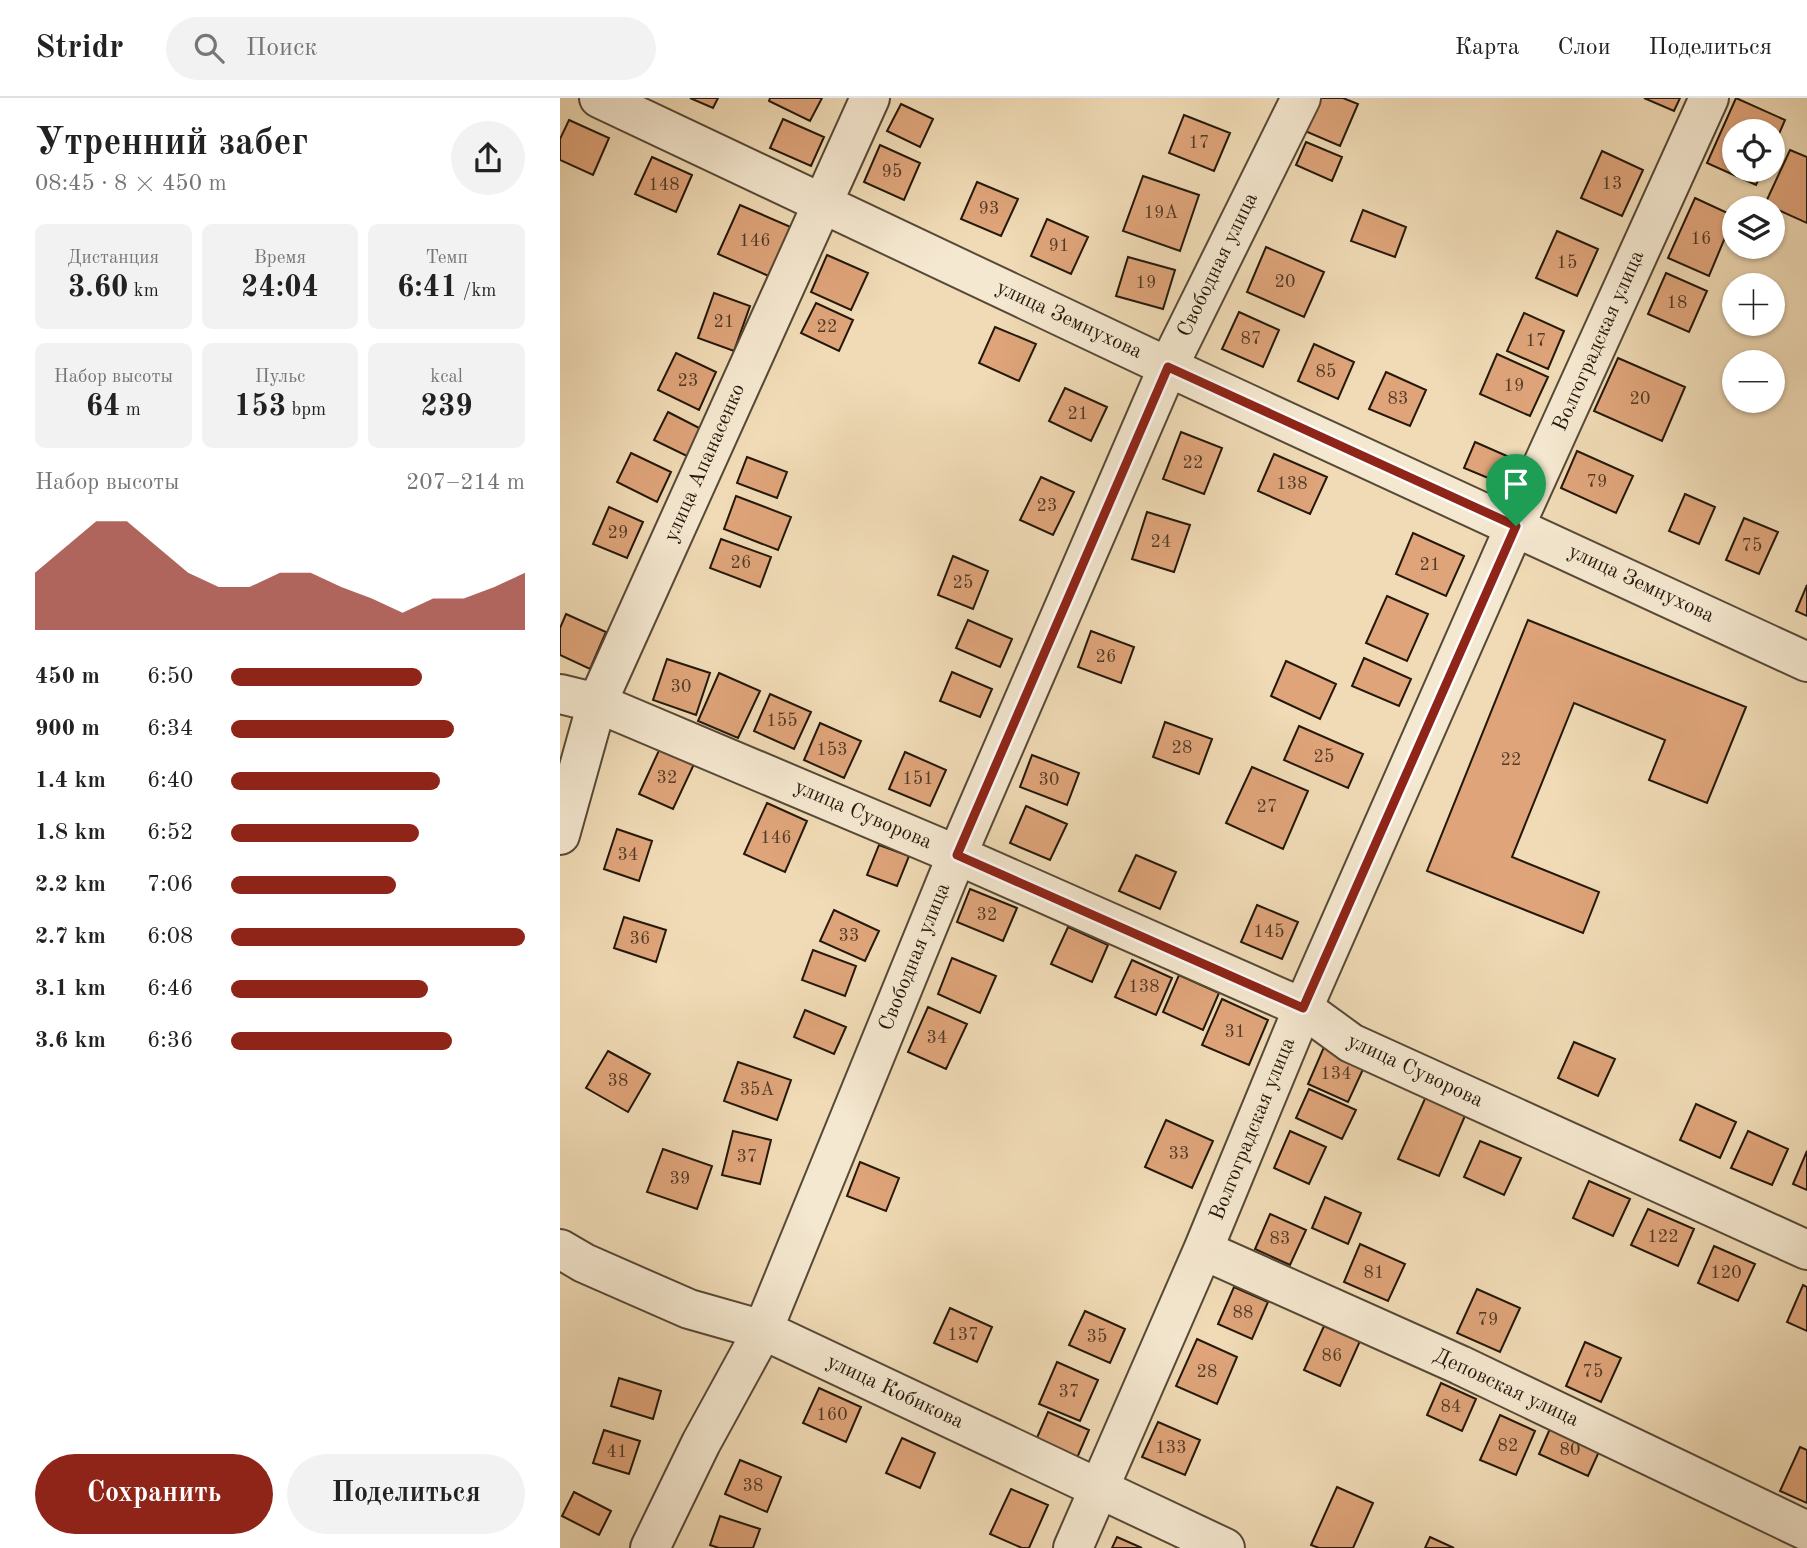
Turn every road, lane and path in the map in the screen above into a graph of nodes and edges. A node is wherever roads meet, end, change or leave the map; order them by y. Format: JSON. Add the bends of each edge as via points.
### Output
{"nodes":[{"id":1,"x":599,"y":98,"type":"edge"},
{"id":2,"x":870,"y":98,"type":"edge"},
{"id":3,"x":1301,"y":98,"type":"edge"},
{"id":4,"x":1709,"y":98,"type":"edge"},
{"id":5,"x":821,"y":202,"type":"junction"},
{"id":6,"x":1168,"y":367,"type":"junction"},
{"id":7,"x":1516,"y":526,"type":"junction"},
{"id":8,"x":1807,"y":662,"type":"edge"},
{"id":9,"x":560,"y":694,"type":"edge"},
{"id":10,"x":597,"y":703,"type":"junction"},
{"id":11,"x":560,"y":835,"type":"edge"},
{"id":12,"x":957,"y":855,"type":"junction"},
{"id":13,"x":1303,"y":1008,"type":"junction"},
{"id":14,"x":560,"y":1249,"type":"edge"},
{"id":15,"x":1203,"y":1250,"type":"junction"},
{"id":16,"x":1807,"y":1250,"type":"edge"},
{"id":17,"x":763,"y":1330,"type":"junction"},
{"id":18,"x":1099,"y":1488,"type":"junction"},
{"id":19,"x":1807,"y":1531,"type":"edge"},
{"id":20,"x":650,"y":1548,"type":"edge"},
{"id":21,"x":1073,"y":1548,"type":"edge"},
{"id":22,"x":1225,"y":1548,"type":"edge"}],
"edges":[{"from":1,"to":5,"type":"street","name":"улица Земнухова"},
{"from":2,"to":5,"type":"street","name":"улица Апанасенко"},
{"from":3,"to":6,"type":"street","name":"Свободная улица"},
{"from":4,"to":7,"type":"street","name":"Волгоградская улица"},
{"from":5,"to":6,"type":"street","name":"улица Земнухова"},
{"from":5,"to":10,"type":"street","name":"улица Апанасенко"},
{"from":6,"to":7,"type":"street","name":"улица Земнухова"},
{"from":6,"to":12,"type":"street","name":"Свободная улица"},
{"from":7,"to":8,"type":"street","name":"улица Земнухова"},
{"from":7,"to":13,"type":"street","name":"Волгоградская улица"},
{"from":9,"to":10,"type":"street","name":"улица Суворова"},
{"from":10,"to":11,"type":"street","name":"улица Апанасенко"},
{"from":10,"to":12,"type":"street","name":"улица Суворова"},
{"from":12,"to":13,"type":"street","name":"улица Суворова"},
{"from":12,"to":17,"type":"street","name":"Свободная улица"},
{"from":13,"to":15,"type":"street","name":"Волгоградская улица"},
{"from":13,"to":16,"type":"street","name":"улица Суворова","via":[[1351,1043]]},
{"from":14,"to":17,"type":"street","name":"улица Кобикова","via":[[689,1309]]},
{"from":15,"to":18,"type":"street","name":"Волгоградская улица"},
{"from":15,"to":19,"type":"street","name":"Деповская улица","via":[[1472,1371]]},
{"from":17,"to":18,"type":"street","name":"улица Кобикова"},
{"from":17,"to":20,"type":"street","name":"Свободная улица"},
{"from":18,"to":21,"type":"street","name":"Волгоградская улица"},
{"from":18,"to":22,"type":"street","name":"улица Кобикова"}]}
